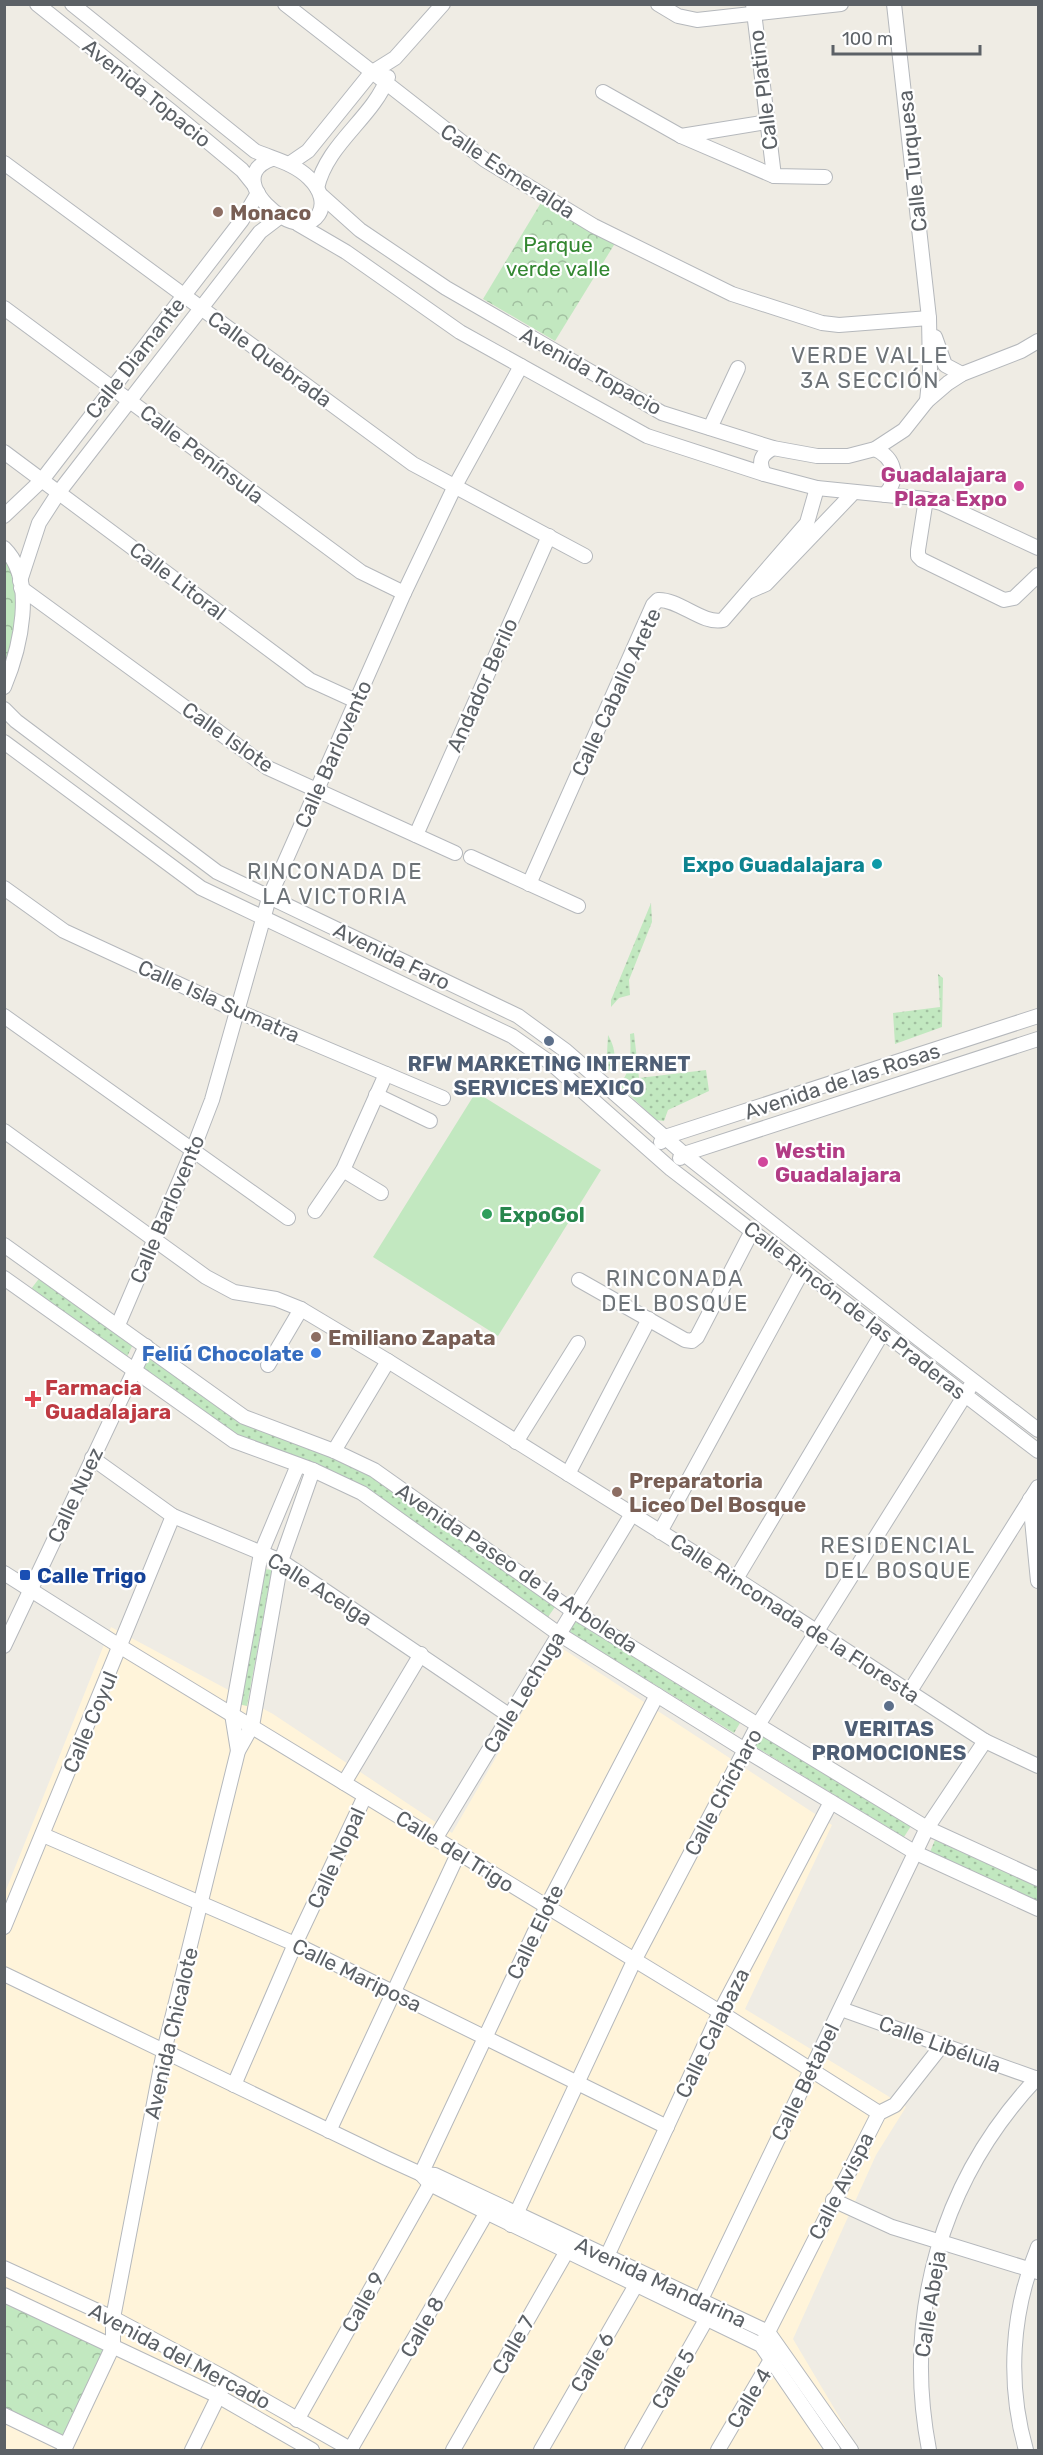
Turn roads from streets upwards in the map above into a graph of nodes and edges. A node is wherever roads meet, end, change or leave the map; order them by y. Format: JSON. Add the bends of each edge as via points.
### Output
{"nodes":[{"id":1,"x":37,"y":4,"type":"edge"},
{"id":2,"x":72,"y":4,"type":"edge"},
{"id":3,"x":285,"y":4,"type":"edge"},
{"id":4,"x":443,"y":4,"type":"edge"},
{"id":5,"x":658,"y":4,"type":"edge"},
{"id":6,"x":841,"y":4,"type":"edge"},
{"id":7,"x":894,"y":4,"type":"edge"},
{"id":8,"x":753,"y":10,"type":"edge"},
{"id":9,"x":395,"y":58,"type":"junction"},
{"id":10,"x":371,"y":73,"type":"junction"},
{"id":11,"x":385,"y":84,"type":"junction"},
{"id":12,"x":603,"y":92,"type":"dead end"},
{"id":13,"x":767,"y":122,"type":"junction"},
{"id":14,"x":681,"y":136,"type":"junction"},
{"id":15,"x":272,"y":159,"type":"junction"},
{"id":16,"x":4,"y":163,"type":"edge"},
{"id":17,"x":289,"y":164,"type":"junction"},
{"id":18,"x":774,"y":176,"type":"junction"},
{"id":19,"x":825,"y":177,"type":"dead end"},
{"id":20,"x":256,"y":189,"type":"junction"},
{"id":21,"x":320,"y":192,"type":"junction"},
{"id":22,"x":281,"y":216,"type":"junction"},
{"id":23,"x":298,"y":224,"type":"junction"},
{"id":24,"x":184,"y":296,"type":"junction"},
{"id":25,"x":4,"y":309,"type":"edge"},
{"id":26,"x":202,"y":309,"type":"junction"},
{"id":27,"x":929,"y":318,"type":"junction"},
{"id":28,"x":1038,"y":341,"type":"edge"},
{"id":29,"x":521,"y":366,"type":"junction"},
{"id":30,"x":738,"y":368,"type":"dead end"},
{"id":31,"x":962,"y":374,"type":"junction"},
{"id":32,"x":112,"y":387,"type":"junction"},
{"id":33,"x":130,"y":401,"type":"junction"},
{"id":34,"x":927,"y":401,"type":"junction"},
{"id":35,"x":710,"y":428,"type":"junction"},
{"id":36,"x":773,"y":448,"type":"junction"},
{"id":37,"x":875,"y":449,"type":"junction"},
{"id":38,"x":4,"y":452,"type":"edge"},
{"id":39,"x":764,"y":474,"type":"junction"},
{"id":40,"x":42,"y":480,"type":"junction"},
{"id":41,"x":455,"y":486,"type":"junction"},
{"id":42,"x":817,"y":488,"type":"junction"},
{"id":43,"x":59,"y":492,"type":"junction"},
{"id":44,"x":854,"y":492,"type":"junction"},
{"id":45,"x":885,"y":495,"type":"junction"},
{"id":46,"x":926,"y":499,"type":"junction"},
{"id":47,"x":4,"y":516,"type":"edge"},
{"id":48,"x":549,"y":536,"type":"junction"},
{"id":49,"x":4,"y":548,"type":"edge"},
{"id":50,"x":1038,"y":548,"type":"edge"},
{"id":51,"x":585,"y":555,"type":"dead end"},
{"id":52,"x":1038,"y":574,"type":"edge"},
{"id":53,"x":21,"y":584,"type":"junction"},
{"id":54,"x":750,"y":591,"type":"junction"},
{"id":55,"x":404,"y":593,"type":"junction"},
{"id":56,"x":4,"y":687,"type":"edge"},
{"id":57,"x":356,"y":701,"type":"junction"},
{"id":58,"x":4,"y":709,"type":"edge"},
{"id":59,"x":4,"y":741,"type":"edge"},
{"id":60,"x":317,"y":789,"type":"junction"},
{"id":61,"x":416,"y":835,"type":"junction"},
{"id":62,"x":455,"y":853,"type":"dead end"},
{"id":63,"x":471,"y":857,"type":"dead end"},
{"id":64,"x":529,"y":884,"type":"junction"},
{"id":65,"x":4,"y":888,"type":"edge"},
{"id":66,"x":269,"y":898,"type":"junction"},
{"id":67,"x":578,"y":906,"type":"dead end"},
{"id":68,"x":263,"y":918,"type":"junction"},
{"id":69,"x":237,"y":1011,"type":"junction"},
{"id":70,"x":4,"y":1016,"type":"edge"},
{"id":71,"x":1038,"y":1016,"type":"edge"},
{"id":72,"x":1038,"y":1039,"type":"edge"},
{"id":73,"x":386,"y":1074,"type":"junction"},
{"id":74,"x":376,"y":1095,"type":"junction"},
{"id":75,"x":443,"y":1098,"type":"dead end"},
{"id":76,"x":775,"y":1103,"type":"junction"},
{"id":77,"x":430,"y":1121,"type":"dead end"},
{"id":78,"x":4,"y":1131,"type":"edge"},
{"id":79,"x":740,"y":1136,"type":"junction"},
{"id":80,"x":664,"y":1137,"type":"junction"},
{"id":81,"x":192,"y":1152,"type":"junction"},
{"id":82,"x":652,"y":1153,"type":"junction"},
{"id":83,"x":684,"y":1154,"type":"junction"},
{"id":84,"x":671,"y":1169,"type":"junction"},
{"id":85,"x":343,"y":1170,"type":"junction"},
{"id":86,"x":381,"y":1192,"type":"dead end"},
{"id":87,"x":315,"y":1211,"type":"dead end"},
{"id":88,"x":288,"y":1218,"type":"dead end"},
{"id":89,"x":752,"y":1230,"type":"junction"},
{"id":90,"x":155,"y":1240,"type":"junction"},
{"id":91,"x":4,"y":1245,"type":"edge"},
{"id":92,"x":803,"y":1270,"type":"junction"},
{"id":93,"x":4,"y":1278,"type":"edge"},
{"id":94,"x":579,"y":1280,"type":"dead end"},
{"id":95,"x":301,"y":1309,"type":"junction"},
{"id":96,"x":649,"y":1319,"type":"junction"},
{"id":97,"x":118,"y":1325,"type":"junction"},
{"id":98,"x":883,"y":1332,"type":"junction"},
{"id":99,"x":578,"y":1343,"type":"dead end"},
{"id":100,"x":147,"y":1346,"type":"junction"},
{"id":101,"x":388,"y":1361,"type":"junction"},
{"id":102,"x":268,"y":1365,"type":"dead end"},
{"id":103,"x":135,"y":1371,"type":"junction"},
{"id":104,"x":975,"y":1381,"type":"junction"},
{"id":105,"x":965,"y":1395,"type":"junction"},
{"id":106,"x":1038,"y":1430,"type":"edge"},
{"id":107,"x":516,"y":1442,"type":"junction"},
{"id":108,"x":334,"y":1451,"type":"junction"},
{"id":109,"x":1038,"y":1451,"type":"edge"},
{"id":110,"x":92,"y":1458,"type":"junction"},
{"id":111,"x":298,"y":1465,"type":"junction"},
{"id":112,"x":313,"y":1470,"type":"junction"},
{"id":113,"x":568,"y":1474,"type":"junction"},
{"id":114,"x":1038,"y":1487,"type":"edge"},
{"id":115,"x":1030,"y":1499,"type":"junction"},
{"id":116,"x":632,"y":1514,"type":"junction"},
{"id":117,"x":173,"y":1516,"type":"junction"},
{"id":118,"x":660,"y":1532,"type":"junction"},
{"id":119,"x":261,"y":1553,"type":"junction"},
{"id":120,"x":281,"y":1562,"type":"junction"},
{"id":121,"x":4,"y":1573,"type":"edge"},
{"id":122,"x":736,"y":1579,"type":"junction"},
{"id":123,"x":1038,"y":1581,"type":"edge"},
{"id":124,"x":30,"y":1590,"type":"junction"},
{"id":125,"x":573,"y":1611,"type":"junction"},
{"id":126,"x":817,"y":1631,"type":"junction"},
{"id":127,"x":559,"y":1634,"type":"junction"},
{"id":128,"x":4,"y":1646,"type":"edge"},
{"id":129,"x":121,"y":1647,"type":"junction"},
{"id":130,"x":421,"y":1654,"type":"junction"},
{"id":131,"x":910,"y":1691,"type":"junction"},
{"id":132,"x":657,"y":1695,"type":"junction"},
{"id":133,"x":232,"y":1714,"type":"junction"},
{"id":134,"x":510,"y":1716,"type":"junction"},
{"id":135,"x":758,"y":1725,"type":"junction"},
{"id":136,"x":252,"y":1726,"type":"junction"},
{"id":137,"x":985,"y":1741,"type":"junction"},
{"id":138,"x":745,"y":1750,"type":"junction"},
{"id":139,"x":238,"y":1751,"type":"junction"},
{"id":140,"x":1038,"y":1766,"type":"edge"},
{"id":141,"x":344,"y":1783,"type":"junction"},
{"id":142,"x":365,"y":1796,"type":"junction"},
{"id":143,"x":831,"y":1802,"type":"junction"},
{"id":144,"x":927,"y":1828,"type":"junction"},
{"id":145,"x":43,"y":1834,"type":"junction"},
{"id":146,"x":435,"y":1839,"type":"junction"},
{"id":147,"x":916,"y":1853,"type":"junction"},
{"id":148,"x":458,"y":1854,"type":"junction"},
{"id":149,"x":1038,"y":1879,"type":"edge"},
{"id":150,"x":201,"y":1904,"type":"junction"},
{"id":151,"x":546,"y":1908,"type":"junction"},
{"id":152,"x":1038,"y":1910,"type":"edge"},
{"id":153,"x":4,"y":1927,"type":"edge"},
{"id":154,"x":295,"y":1944,"type":"junction"},
{"id":155,"x":634,"y":1961,"type":"junction"},
{"id":156,"x":4,"y":1974,"type":"edge"},
{"id":157,"x":393,"y":1993,"type":"junction"},
{"id":158,"x":841,"y":2009,"type":"junction"},
{"id":159,"x":720,"y":2012,"type":"junction"},
{"id":160,"x":485,"y":2037,"type":"junction"},
{"id":161,"x":943,"y":2044,"type":"junction"},
{"id":162,"x":164,"y":2050,"type":"junction"},
{"id":163,"x":812,"y":2069,"type":"junction"},
{"id":164,"x":1038,"y":2079,"type":"edge"},
{"id":165,"x":577,"y":2082,"type":"junction"},
{"id":166,"x":234,"y":2085,"type":"junction"},
{"id":167,"x":879,"y":2113,"type":"junction"},
{"id":168,"x":667,"y":2127,"type":"junction"},
{"id":169,"x":329,"y":2131,"type":"junction"},
{"id":170,"x":425,"y":2179,"type":"junction"},
{"id":171,"x":833,"y":2200,"type":"junction"},
{"id":172,"x":490,"y":2208,"type":"junction"},
{"id":173,"x":514,"y":2219,"type":"junction"},
{"id":174,"x":939,"y":2242,"type":"junction"},
{"id":175,"x":570,"y":2246,"type":"junction"},
{"id":176,"x":1038,"y":2247,"type":"edge"},
{"id":177,"x":605,"y":2262,"type":"junction"},
{"id":178,"x":4,"y":2268,"type":"edge"},
{"id":179,"x":1034,"y":2271,"type":"edge"},
{"id":180,"x":640,"y":2278,"type":"junction"},
{"id":181,"x":4,"y":2295,"type":"edge"},
{"id":182,"x":704,"y":2309,"type":"junction"},
{"id":183,"x":113,"y":2318,"type":"junction"},
{"id":184,"x":765,"y":2339,"type":"junction"},
{"id":185,"x":112,"y":2346,"type":"junction"},
{"id":186,"x":779,"y":2346,"type":"junction"},
{"id":187,"x":772,"y":2359,"type":"junction"},
{"id":188,"x":227,"y":2379,"type":"junction"},
{"id":189,"x":218,"y":2396,"type":"junction"},
{"id":190,"x":4,"y":2415,"type":"edge"},
{"id":191,"x":297,"y":2420,"type":"junction"},
{"id":192,"x":840,"y":2435,"type":"junction"},
{"id":193,"x":65,"y":2448,"type":"edge"},
{"id":194,"x":830,"y":2449,"type":"edge"},
{"id":195,"x":351,"y":2450,"type":"edge"},
{"id":196,"x":192,"y":2451,"type":"edge"},
{"id":197,"x":312,"y":2451,"type":"edge"},
{"id":198,"x":453,"y":2451,"type":"edge"},
{"id":199,"x":541,"y":2451,"type":"edge"},
{"id":200,"x":632,"y":2451,"type":"edge"},
{"id":201,"x":718,"y":2451,"type":"edge"},
{"id":202,"x":851,"y":2451,"type":"edge"},
{"id":203,"x":929,"y":2451,"type":"edge"},
{"id":204,"x":1026,"y":2451,"type":"edge"}],
"edges":[{"from":1,"to":20,"type":"street","name":"Avenida Topacio","via":[[242,170]]},
{"from":2,"to":15,"type":"street","name":"Avenida Topacio","via":[[255,152]]},
{"from":3,"to":10,"type":"street","name":"Calle Esmeralda"},
{"from":4,"to":9,"type":"street"},
{"from":5,"to":8,"type":"street","via":[[690,19]]},
{"from":6,"to":8,"type":"street"},
{"from":7,"to":27,"type":"street","name":"Calle Turquesa"},
{"from":8,"to":13,"type":"street","name":"Calle Platino"},
{"from":9,"to":10,"type":"street"},
{"from":9,"to":11,"type":"street"},
{"from":10,"to":11,"type":"street","name":"Calle Esmeralda"},
{"from":10,"to":17,"type":"street","via":[[308,151]]},
{"from":11,"to":21,"type":"street","via":[[325,164]]},
{"from":11,"to":27,"type":"street","name":"Calle Esmeralda","via":[[485,160],[594,226],[732,294],[839,325]]},
{"from":12,"to":14,"type":"street"},
{"from":13,"to":14,"type":"street"},
{"from":13,"to":18,"type":"street","name":"Calle Platino"},
{"from":14,"to":18,"type":"street"},
{"from":15,"to":17,"type":"street"},
{"from":15,"to":20,"type":"street","via":[[258,166],[254,175]]},
{"from":16,"to":24,"type":"street","name":"Calle Quebrada"},
{"from":17,"to":21,"type":"street","via":[[309,177]]},
{"from":18,"to":19,"type":"street"},
{"from":20,"to":22,"type":"street","via":[[270,209]]},
{"from":20,"to":24,"type":"street","name":"Calle Diamante","via":[[242,220]]},
{"from":21,"to":23,"type":"street","via":[[322,207],[316,218]]},
{"from":21,"to":35,"type":"street","name":"Avenida Topacio","via":[[360,230],[474,306],[662,413]]},
{"from":22,"to":23,"type":"street"},
{"from":22,"to":26,"type":"street","name":"Calle Diamante","via":[[260,232]]},
{"from":23,"to":29,"type":"street","name":"Avenida Topacio","via":[[346,252],[432,314]]},
{"from":24,"to":26,"type":"street","name":"Calle Quebrada"},
{"from":24,"to":32,"type":"street","name":"Calle Diamante"},
{"from":25,"to":32,"type":"street","name":"Calle Península"},
{"from":26,"to":33,"type":"street","name":"Calle Diamante"},
{"from":26,"to":41,"type":"street","name":"Calle Quebrada","via":[[413,464]]},
{"from":27,"to":31,"type":"street","name":"Calle Turquesa","via":[[945,365]]},
{"from":27,"to":34,"type":"street","name":"Calle Turquesa"},
{"from":28,"to":31,"type":"street","name":"Avenida Topacio"},
{"from":29,"to":39,"type":"street","name":"Avenida Topacio","via":[[647,436]]},
{"from":29,"to":41,"type":"street","name":"Calle Barlovento"},
{"from":30,"to":35,"type":"street"},
{"from":31,"to":34,"type":"street","name":"Avenida Topacio"},
{"from":32,"to":33,"type":"street","name":"Calle Península"},
{"from":32,"to":40,"type":"street","name":"Calle Diamante"},
{"from":33,"to":43,"type":"street","name":"Calle Diamante"},
{"from":33,"to":55,"type":"street","name":"Calle Península","via":[[361,572]]},
{"from":34,"to":37,"type":"street","name":"Avenida Topacio","via":[[904,430]]},
{"from":35,"to":36,"type":"street","name":"Avenida Topacio"},
{"from":36,"to":37,"type":"street","name":"Avenida Topacio","via":[[817,456],[848,456]]},
{"from":36,"to":39,"type":"street","via":[[761,459]]},
{"from":37,"to":45,"type":"street","via":[[887,456],[894,469],[893,483]]},
{"from":38,"to":40,"type":"street","name":"Calle Litoral"},
{"from":39,"to":42,"type":"street","name":"Avenida Topacio"},
{"from":40,"to":43,"type":"street","name":"Calle Litoral"},
{"from":40,"to":47,"type":"street","name":"Calle Diamante"},
{"from":41,"to":48,"type":"street","name":"Calle Quebrada"},
{"from":41,"to":55,"type":"street","name":"Calle Barlovento"},
{"from":42,"to":44,"type":"street","name":"Avenida Topacio"},
{"from":42,"to":54,"type":"street","name":"Calle Caballo Arete","via":[[807,523]]},
{"from":43,"to":53,"type":"street","name":"Calle Diamante","via":[[39,523]]},
{"from":43,"to":57,"type":"street","name":"Calle Litoral","via":[[310,680]]},
{"from":44,"to":45,"type":"street","name":"Avenida Topacio"},
{"from":44,"to":54,"type":"street","name":"Calle Caballo Arete","via":[[766,584]]},
{"from":45,"to":46,"type":"street","name":"Avenida Topacio"},
{"from":46,"to":50,"type":"street","name":"Avenida Topacio","via":[[957,509]]},
{"from":46,"to":52,"type":"street","via":[[918,550],[922,561],[1004,600],[1014,598]]},
{"from":48,"to":51,"type":"street","name":"Calle Quebrada"},
{"from":48,"to":61,"type":"street","name":"Andador Berilo"},
{"from":49,"to":53,"type":"street","via":[[14,560]]},
{"from":53,"to":56,"type":"street","via":[[21,625]]},
{"from":53,"to":60,"type":"street","name":"Calle Islote","via":[[268,768]]},
{"from":54,"to":64,"type":"street","name":"Calle Caballo Arete","via":[[719,621],[667,601],[658,600],[653,605]]},
{"from":55,"to":57,"type":"street","name":"Calle Barlovento"},
{"from":57,"to":60,"type":"street","name":"Calle Barlovento"},
{"from":58,"to":66,"type":"street","name":"Avenida Faro","via":[[207,866]]},
{"from":59,"to":68,"type":"street","name":"Avenida Faro","via":[[201,888]]},
{"from":60,"to":61,"type":"street","name":"Calle Islote"},
{"from":60,"to":66,"type":"street","name":"Calle Barlovento"},
{"from":61,"to":62,"type":"street","name":"Calle Islote"},
{"from":63,"to":64,"type":"street"},
{"from":64,"to":67,"type":"street"},
{"from":65,"to":69,"type":"street","name":"Calle Isla Sumatra","via":[[64,931]]},
{"from":66,"to":68,"type":"street","name":"Calle Barlovento"},
{"from":66,"to":80,"type":"street","name":"Avenida Faro","via":[[518,1016],[566,1051]]},
{"from":68,"to":69,"type":"street","name":"Calle Barlovento"},
{"from":68,"to":82,"type":"street","name":"Avenida Faro","via":[[512,1036],[552,1064]]},
{"from":69,"to":73,"type":"street","name":"Calle Isla Sumatra"},
{"from":69,"to":81,"type":"street","name":"Calle Barlovento","via":[[212,1100]]},
{"from":70,"to":81,"type":"street"},
{"from":71,"to":76,"type":"street","name":"Avenida de las Rosas"},
{"from":72,"to":79,"type":"street","name":"Avenida de las Rosas"},
{"from":73,"to":74,"type":"street"},
{"from":73,"to":75,"type":"street","name":"Calle Isla Sumatra"},
{"from":74,"to":77,"type":"street"},
{"from":74,"to":85,"type":"street"},
{"from":76,"to":79,"type":"street","via":[[764,1119]]},
{"from":76,"to":80,"type":"street","name":"Avenida de las Rosas"},
{"from":78,"to":90,"type":"street","name":"Calle Rinconada de la Floresta"},
{"from":79,"to":83,"type":"street","name":"Avenida de las Rosas"},
{"from":80,"to":82,"type":"street"},
{"from":80,"to":83,"type":"street","name":"Avenida Faro"},
{"from":81,"to":88,"type":"street"},
{"from":81,"to":90,"type":"street","name":"Calle Barlovento"},
{"from":82,"to":84,"type":"street","name":"Avenida Faro"},
{"from":83,"to":84,"type":"street"},
{"from":83,"to":104,"type":"street","name":"Calle Rincón de las Praderas"},
{"from":84,"to":89,"type":"street","name":"Calle Rincón de las Praderas"},
{"from":85,"to":86,"type":"street"},
{"from":85,"to":87,"type":"street"},
{"from":89,"to":92,"type":"street","name":"Calle Rincón de las Praderas"},
{"from":89,"to":96,"type":"street","via":[[697,1337],[685,1340]]},
{"from":90,"to":95,"type":"street","name":"Calle Rinconada de la Floresta","via":[[234,1292],[276,1299]]},
{"from":90,"to":97,"type":"street","name":"Calle Barlovento"},
{"from":91,"to":97,"type":"street","name":"Avenida Paseo de la Arboleda"},
{"from":92,"to":98,"type":"street","name":"Calle Rincón de las Praderas"},
{"from":92,"to":118,"type":"street"},
{"from":93,"to":103,"type":"street","name":"Avenida Paseo de la Arboleda"},
{"from":94,"to":96,"type":"street"},
{"from":95,"to":101,"type":"street","name":"Calle Rinconada de la Floresta"},
{"from":95,"to":102,"type":"street"},
{"from":96,"to":113,"type":"street"},
{"from":97,"to":100,"type":"street","name":"Avenida Paseo de la Arboleda"},
{"from":98,"to":105,"type":"street","name":"Calle Rincón de las Praderas"},
{"from":98,"to":122,"type":"street"},
{"from":99,"to":107,"type":"street"},
{"from":100,"to":103,"type":"street","name":"Calle Nuez"},
{"from":100,"to":108,"type":"street","name":"Avenida Paseo de la Arboleda","via":[[243,1417]]},
{"from":101,"to":107,"type":"street","name":"Calle Rinconada de la Floresta"},
{"from":101,"to":108,"type":"street"},
{"from":103,"to":110,"type":"street","name":"Calle Nuez"},
{"from":103,"to":111,"type":"street","name":"Avenida Paseo de la Arboleda","via":[[234,1441]]},
{"from":104,"to":105,"type":"street","name":"Calle Chícharo"},
{"from":104,"to":106,"type":"street","name":"Calle Rincón de las Praderas"},
{"from":105,"to":109,"type":"street","name":"Calle Rincón de las Praderas"},
{"from":105,"to":126,"type":"street","name":"Calle Chícharo"},
{"from":107,"to":113,"type":"street","name":"Calle Rinconada de la Floresta"},
{"from":108,"to":125,"type":"street","name":"Avenida Paseo de la Arboleda","via":[[374,1470]]},
{"from":110,"to":117,"type":"street","name":"Calle Acelga"},
{"from":110,"to":124,"type":"street","name":"Calle Nuez"},
{"from":111,"to":112,"type":"street","name":"Avenida Paseo de la Arboleda"},
{"from":111,"to":119,"type":"street","name":"Avenida Chicalote"},
{"from":112,"to":120,"type":"street","name":"Avenida Chicalote"},
{"from":112,"to":127,"type":"street","name":"Avenida Paseo de la Arboleda","via":[[362,1492]]},
{"from":113,"to":116,"type":"street","name":"Calle Rinconada de la Floresta"},
{"from":114,"to":115,"type":"street"},
{"from":115,"to":123,"type":"street"},
{"from":115,"to":131,"type":"street"},
{"from":116,"to":118,"type":"street","name":"Calle Rinconada de la Floresta"},
{"from":116,"to":125,"type":"street","name":"Calle Lechuga"},
{"from":117,"to":119,"type":"street","name":"Calle Acelga"},
{"from":117,"to":129,"type":"street","name":"Calle Coyul"},
{"from":118,"to":122,"type":"street","name":"Calle Rinconada de la Floresta"},
{"from":119,"to":120,"type":"street","name":"Calle Acelga"},
{"from":119,"to":133,"type":"street","name":"Avenida Chicalote"},
{"from":120,"to":130,"type":"street","name":"Calle Acelga"},
{"from":120,"to":136,"type":"street","name":"Avenida Chicalote"},
{"from":121,"to":124,"type":"street","name":"Calle del Trigo"},
{"from":122,"to":126,"type":"street","name":"Calle Rinconada de la Floresta"},
{"from":124,"to":128,"type":"street","name":"Calle Nuez"},
{"from":124,"to":129,"type":"street","name":"Calle del Trigo"},
{"from":125,"to":127,"type":"street","name":"Calle Lechuga"},
{"from":125,"to":135,"type":"street","name":"Avenida Paseo de la Arboleda"},
{"from":126,"to":131,"type":"street","name":"Calle Rinconada de la Floresta"},
{"from":126,"to":135,"type":"street","name":"Calle Chícharo"},
{"from":127,"to":132,"type":"street","name":"Avenida Paseo de la Arboleda"},
{"from":127,"to":134,"type":"street","name":"Calle Lechuga"},
{"from":129,"to":133,"type":"street","name":"Calle del Trigo"},
{"from":129,"to":145,"type":"street","name":"Calle Coyul"},
{"from":130,"to":134,"type":"street","name":"Calle Acelga"},
{"from":130,"to":141,"type":"street","name":"Calle Nopal"},
{"from":131,"to":137,"type":"street","name":"Calle Rinconada de la Floresta"},
{"from":132,"to":138,"type":"street","name":"Avenida Paseo de la Arboleda"},
{"from":132,"to":151,"type":"street","name":"Calle Elote"},
{"from":133,"to":136,"type":"street","name":"Calle del Trigo"},
{"from":133,"to":139,"type":"street","name":"Avenida Chicalote"},
{"from":134,"to":146,"type":"street","name":"Calle Lechuga"},
{"from":135,"to":138,"type":"street","name":"Calle Chícharo"},
{"from":135,"to":144,"type":"street","name":"Avenida Paseo de la Arboleda"},
{"from":136,"to":139,"type":"street","name":"Avenida Chicalote"},
{"from":136,"to":141,"type":"street","name":"Calle del Trigo"},
{"from":137,"to":140,"type":"street","name":"Calle Rinconada de la Floresta"},
{"from":137,"to":144,"type":"street","name":"Calle Betabel"},
{"from":138,"to":143,"type":"street","name":"Avenida Paseo de la Arboleda"},
{"from":138,"to":155,"type":"street","name":"Calle Chícharo"},
{"from":139,"to":150,"type":"street","name":"Avenida Chicalote"},
{"from":141,"to":142,"type":"street","name":"Calle del Trigo"},
{"from":142,"to":146,"type":"street","name":"Calle del Trigo"},
{"from":142,"to":154,"type":"street","name":"Calle Nopal"},
{"from":143,"to":147,"type":"street","name":"Avenida Paseo de la Arboleda"},
{"from":143,"to":159,"type":"street","name":"Calle Calabaza"},
{"from":144,"to":147,"type":"street","name":"Calle Betabel"},
{"from":144,"to":149,"type":"street","name":"Avenida Paseo de la Arboleda"},
{"from":145,"to":150,"type":"street","name":"Calle Mariposa"},
{"from":145,"to":153,"type":"street","name":"Calle Coyul"},
{"from":146,"to":148,"type":"street","name":"Calle del Trigo"},
{"from":147,"to":152,"type":"street","name":"Avenida Paseo de la Arboleda"},
{"from":147,"to":158,"type":"street","name":"Calle Betabel"},
{"from":148,"to":151,"type":"street","name":"Calle del Trigo"},
{"from":148,"to":157,"type":"street"},
{"from":150,"to":154,"type":"street","name":"Calle Mariposa"},
{"from":150,"to":162,"type":"street","name":"Avenida Chicalote"},
{"from":151,"to":155,"type":"street","name":"Calle del Trigo"},
{"from":151,"to":160,"type":"street","name":"Calle Elote"},
{"from":154,"to":157,"type":"street","name":"Calle Mariposa"},
{"from":154,"to":166,"type":"street","name":"Calle Nopal"},
{"from":155,"to":159,"type":"street","name":"Calle del Trigo"},
{"from":155,"to":165,"type":"street","name":"Calle Chícharo"},
{"from":156,"to":162,"type":"street","name":"Avenida Mandarina"},
{"from":157,"to":160,"type":"street","name":"Calle Mariposa"},
{"from":157,"to":169,"type":"street"},
{"from":158,"to":161,"type":"street","name":"Calle Libélula"},
{"from":158,"to":163,"type":"street","name":"Calle Betabel"},
{"from":159,"to":163,"type":"street","name":"Calle del Trigo"},
{"from":159,"to":168,"type":"street","name":"Calle Calabaza"},
{"from":160,"to":165,"type":"street","name":"Calle Mariposa"},
{"from":160,"to":170,"type":"street","name":"Calle Elote"},
{"from":161,"to":164,"type":"street","name":"Calle Libélula"},
{"from":161,"to":167,"type":"street","name":"Calle Avispa","via":[[895,2104]]},
{"from":162,"to":166,"type":"street","name":"Avenida Mandarina"},
{"from":162,"to":183,"type":"street","name":"Avenida Chicalote"},
{"from":163,"to":167,"type":"street","name":"Calle del Trigo"},
{"from":163,"to":182,"type":"street","name":"Calle Betabel"},
{"from":164,"to":174,"type":"street","name":"Calle Abeja","via":[[983,2148]]},
{"from":165,"to":168,"type":"street","name":"Calle Mariposa"},
{"from":165,"to":173,"type":"street","name":"Calle Chícharo"},
{"from":166,"to":169,"type":"street","name":"Avenida Mandarina"},
{"from":167,"to":171,"type":"street","name":"Calle Avispa"},
{"from":168,"to":177,"type":"street","name":"Calle Calabaza"},
{"from":169,"to":170,"type":"street","name":"Avenida Mandarina"},
{"from":170,"to":172,"type":"street","name":"Avenida Mandarina","via":[[435,2175]]},
{"from":170,"to":191,"type":"street","name":"Calle 9"},
{"from":171,"to":174,"type":"street","via":[[891,2227]]},
{"from":171,"to":184,"type":"street","name":"Calle Avispa"},
{"from":172,"to":173,"type":"street","name":"Avenida Mandarina"},
{"from":172,"to":195,"type":"street","name":"Calle 8"},
{"from":173,"to":175,"type":"street","name":"Avenida Mandarina"},
{"from":174,"to":179,"type":"street"},
{"from":174,"to":203,"type":"street","name":"Calle Abeja","via":[[925,2304],[919,2362]]},
{"from":175,"to":177,"type":"street","name":"Avenida Mandarina"},
{"from":175,"to":198,"type":"street","name":"Calle 7"},
{"from":176,"to":179,"type":"street"},
{"from":177,"to":180,"type":"street","name":"Avenida Mandarina"},
{"from":178,"to":183,"type":"street","name":"Avenida del Mercado"},
{"from":179,"to":204,"type":"street","via":[[1017,2321],[1014,2365],[1017,2412]]},
{"from":180,"to":182,"type":"street","name":"Avenida Mandarina"},
{"from":180,"to":199,"type":"street","name":"Calle 6"},
{"from":181,"to":185,"type":"street","name":"Avenida del Mercado"},
{"from":182,"to":184,"type":"street","name":"Avenida Mandarina"},
{"from":182,"to":200,"type":"street","name":"Calle 5"},
{"from":183,"to":185,"type":"street","name":"Avenida Chicalote"},
{"from":183,"to":188,"type":"street","name":"Avenida del Mercado"},
{"from":184,"to":186,"type":"street","name":"Avenida Mandarina"},
{"from":184,"to":187,"type":"street","name":"Avenida Mandarina"},
{"from":185,"to":189,"type":"street","name":"Avenida del Mercado"},
{"from":185,"to":193,"type":"street"},
{"from":186,"to":187,"type":"street","name":"Calle 4"},
{"from":186,"to":192,"type":"street","name":"Avenida Mandarina"},
{"from":187,"to":194,"type":"street","name":"Avenida Mandarina"},
{"from":187,"to":201,"type":"street","name":"Calle 4"},
{"from":188,"to":189,"type":"street"},
{"from":188,"to":191,"type":"street","name":"Avenida del Mercado"},
{"from":189,"to":196,"type":"street"},
{"from":189,"to":197,"type":"street","name":"Avenida del Mercado"},
{"from":190,"to":193,"type":"street"},
{"from":191,"to":195,"type":"street","name":"Avenida del Mercado"},
{"from":192,"to":194,"type":"street"},
{"from":192,"to":202,"type":"street","name":"Avenida Mandarina"}]}
